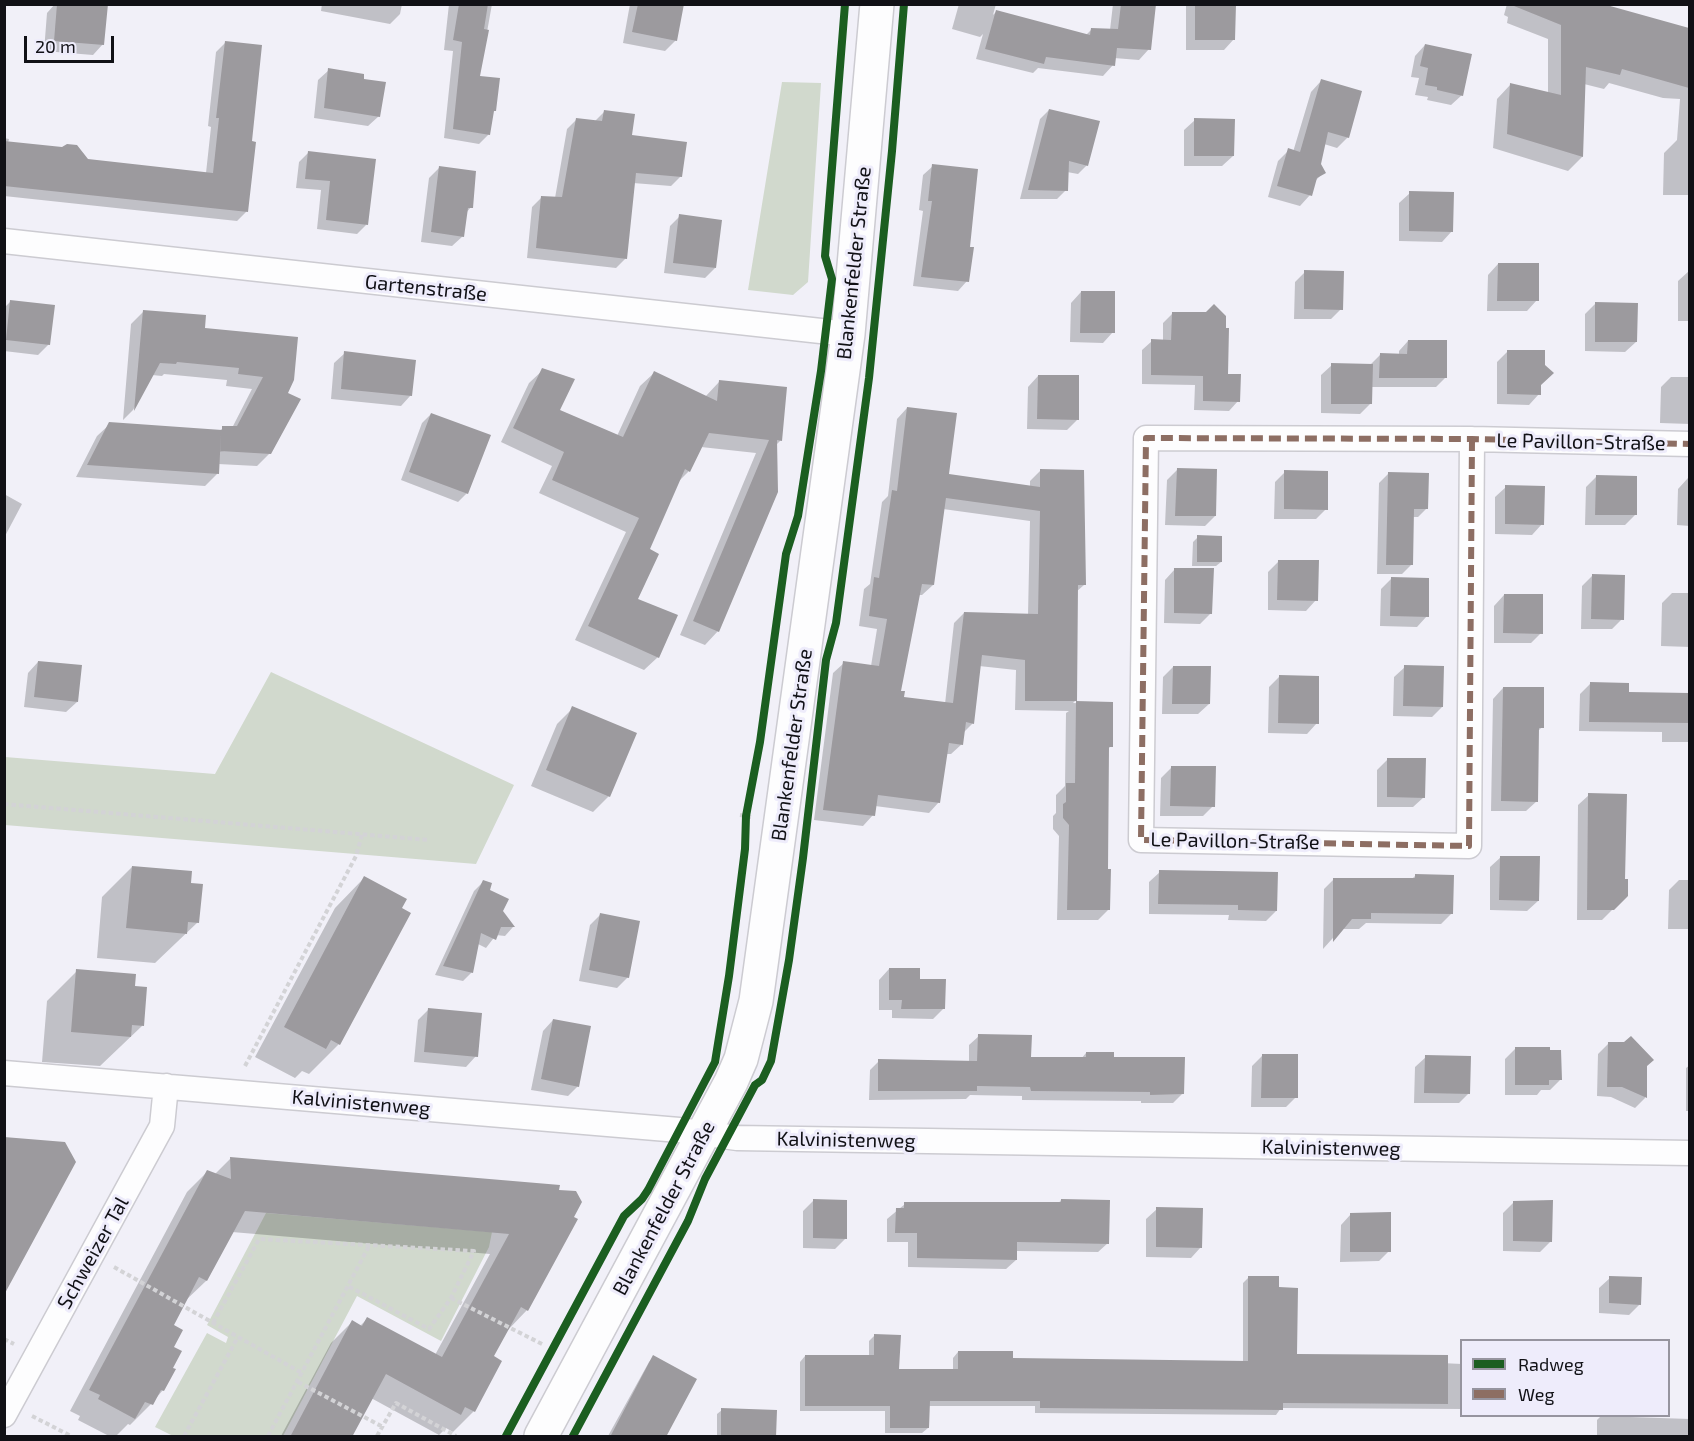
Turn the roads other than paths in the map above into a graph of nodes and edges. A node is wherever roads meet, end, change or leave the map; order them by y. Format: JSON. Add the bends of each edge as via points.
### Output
{"nodes":[{"id":1,"x":877,"y":4,"type":"edge"},
{"id":2,"x":4,"y":242,"type":"edge"},
{"id":3,"x":848,"y":334,"type":"junction"},
{"id":4,"x":1472,"y":439,"type":"junction"},
{"id":5,"x":1689,"y":444,"type":"edge"},
{"id":6,"x":4,"y":1073,"type":"edge"},
{"id":7,"x":166,"y":1086,"type":"junction"},
{"id":8,"x":705,"y":1133,"type":"junction"},
{"id":9,"x":1689,"y":1154,"type":"edge"},
{"id":10,"x":7,"y":1410,"type":"edge"},
{"id":11,"x":541,"y":1437,"type":"edge"}],
"edges":[{"from":1,"to":3,"type":"street","name":"Blankenfelder Straße"},
{"from":2,"to":3,"type":"street","name":"Gartenstraße"},
{"from":3,"to":8,"type":"street","name":"Blankenfelder Straße","via":[[756,1000],[741,1059]]},
{"from":4,"to":4,"type":"street","name":"Le Pavillon-Straße","via":[[1146,438],[1141,840],[1469,846]]},
{"from":4,"to":5,"type":"street","name":"Le Pavillon-Straße"},
{"from":6,"to":7,"type":"street","name":"Kalvinistenweg"},
{"from":7,"to":8,"type":"street","name":"Kalvinistenweg"},
{"from":7,"to":10,"type":"street","name":"Schweizer Tal","via":[[162,1126]]},
{"from":8,"to":9,"type":"street","name":"Kalvinistenweg","via":[[742,1138]]},
{"from":8,"to":11,"type":"street","name":"Blankenfelder Straße"}]}
